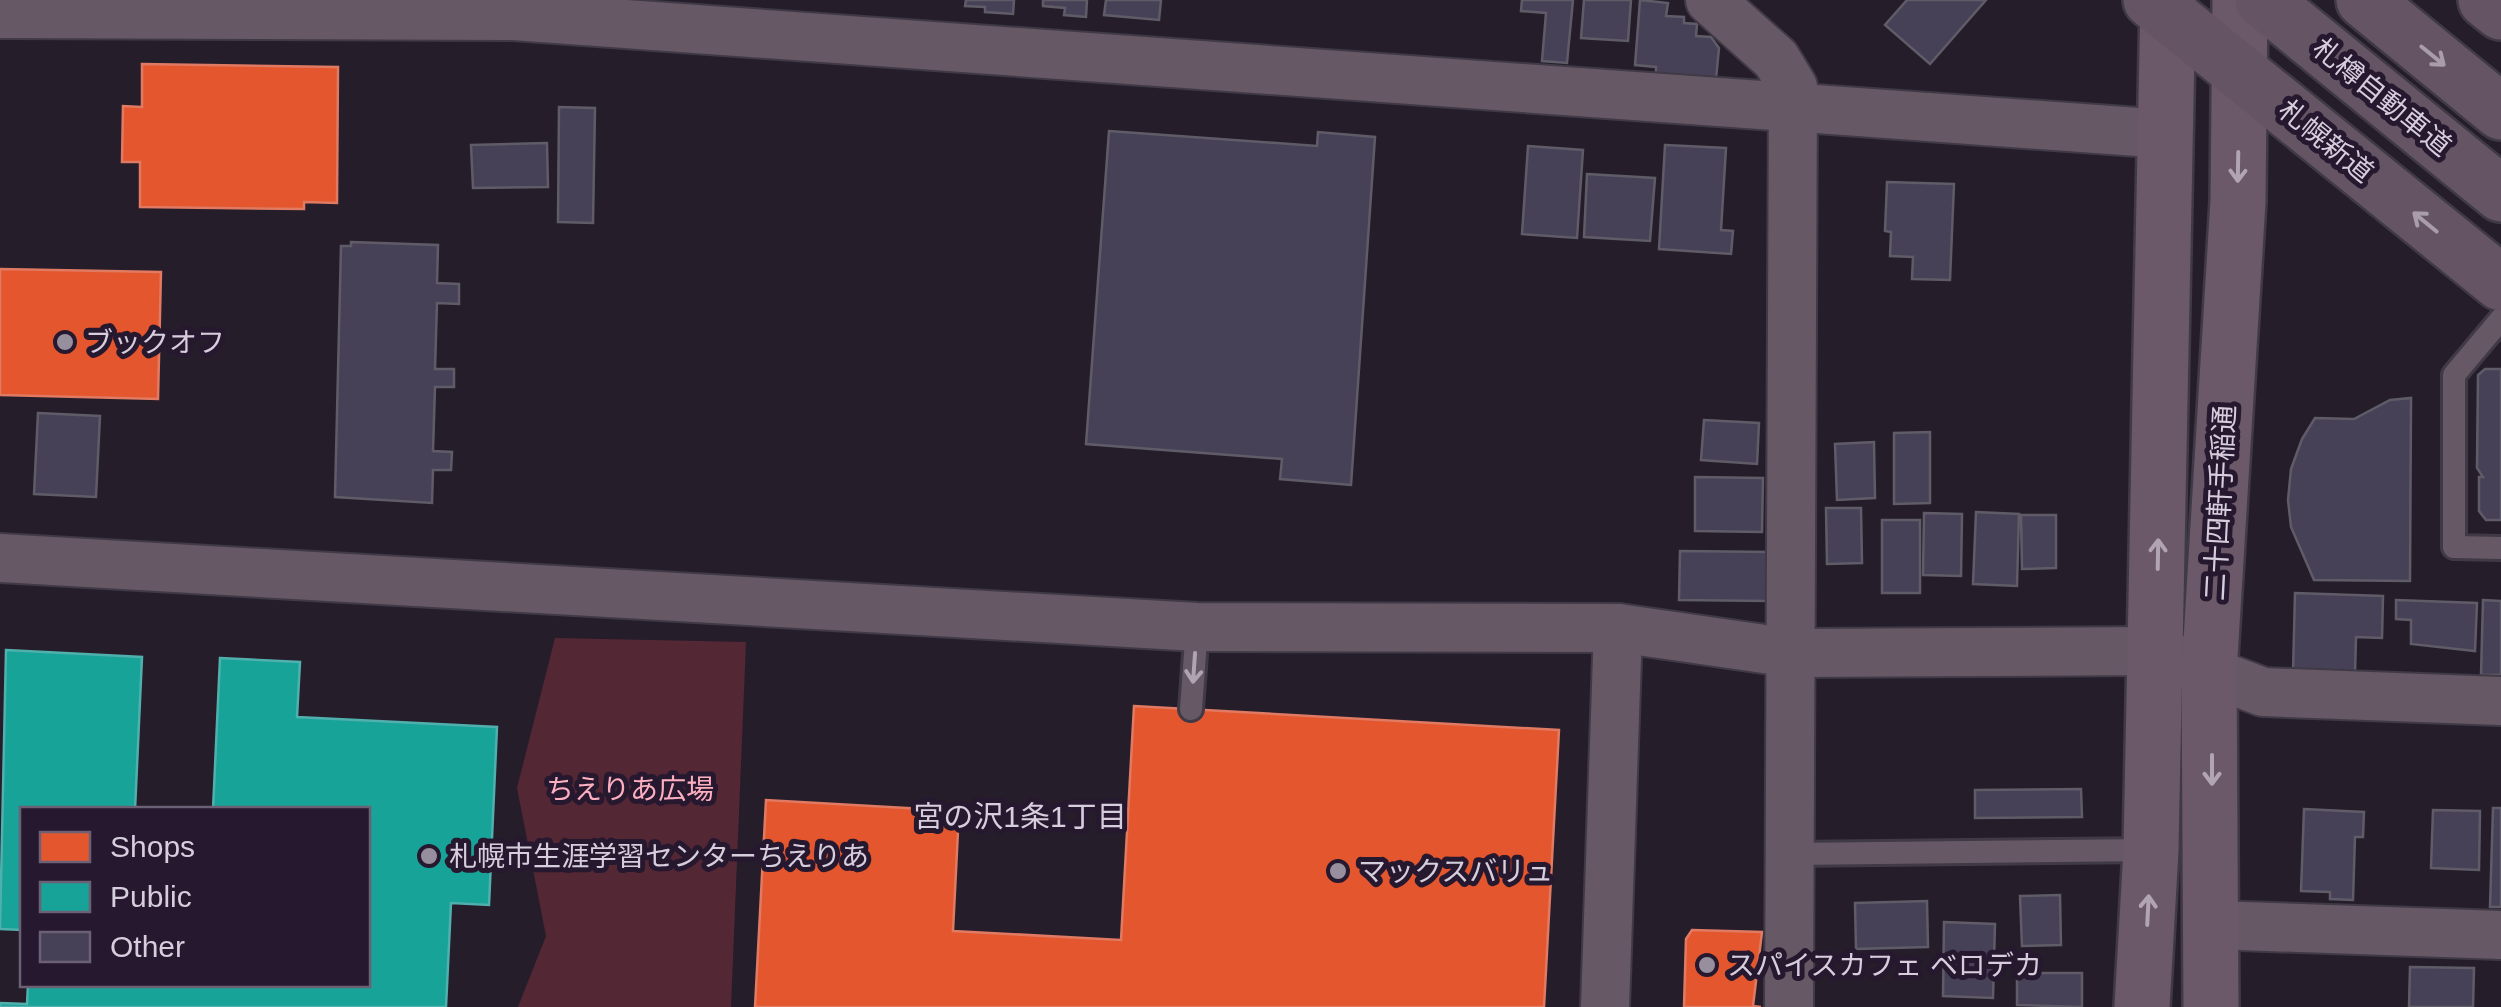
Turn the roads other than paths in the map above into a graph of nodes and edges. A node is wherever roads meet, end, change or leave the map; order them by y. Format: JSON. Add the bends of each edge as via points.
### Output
{"nodes":[{"id":1,"x":1710,"y":0,"type":"edge"},
{"id":2,"x":2240,"y":0,"type":"edge"},
{"id":3,"x":2264,"y":0,"type":"edge"},
{"id":4,"x":2364,"y":0,"type":"edge"},
{"id":5,"x":2486,"y":0,"type":"edge"},
{"id":6,"x":2162,"y":5,"type":"edge"},
{"id":7,"x":449,"y":9,"type":"edge"},
{"id":8,"x":2501,"y":12,"type":"edge"},
{"id":9,"x":0,"y":14,"type":"edge"},
{"id":10,"x":693,"y":14,"type":"edge"},
{"id":11,"x":2240,"y":72,"type":"junction"},
{"id":12,"x":1794,"y":108,"type":"junction"},
{"id":13,"x":2501,"y":112,"type":"edge"},
{"id":14,"x":2166,"y":134,"type":"junction"},
{"id":15,"x":2501,"y":194,"type":"edge"},
{"id":16,"x":2501,"y":283,"type":"edge"},
{"id":17,"x":2501,"y":320,"type":"edge"},
{"id":18,"x":2501,"y":548,"type":"edge"},
{"id":19,"x":0,"y":558,"type":"edge"},
{"id":20,"x":1197,"y":628,"type":"junction"},
{"id":21,"x":1618,"y":628,"type":"junction"},
{"id":22,"x":2156,"y":652,"type":"junction"},
{"id":23,"x":1793,"y":653,"type":"junction"},
{"id":24,"x":2209,"y":673,"type":"junction"},
{"id":25,"x":2501,"y":701,"type":"edge"},
{"id":26,"x":1191,"y":709,"type":"dead end"},
{"id":27,"x":2152,"y":850,"type":"junction"},
{"id":28,"x":1791,"y":854,"type":"junction"},
{"id":29,"x":2212,"y":925,"type":"junction"},
{"id":30,"x":2501,"y":935,"type":"edge"},
{"id":31,"x":1605,"y":1007,"type":"edge"},
{"id":32,"x":1789,"y":1007,"type":"edge"},
{"id":33,"x":2142,"y":1007,"type":"edge"},
{"id":34,"x":2211,"y":1007,"type":"edge"}],
"edges":[{"from":1,"to":12,"type":"street","via":[[1776,60],[1793,87]]},
{"from":2,"to":11,"type":"street","name":"二十四軒手稲通"},
{"from":3,"to":15,"type":"highway","name":"札樽自動車道"},
{"from":4,"to":13,"type":"highway","one_way":true},
{"from":5,"to":8,"type":"highway"},
{"from":6,"to":11,"type":"highway","name":"札幌新道"},
{"from":6,"to":14,"type":"street"},
{"from":7,"to":9,"type":"street"},
{"from":7,"to":10,"type":"street","via":[[514,16]]},
{"from":10,"to":12,"type":"street"},
{"from":16,"to":11,"type":"highway","name":"札幌新道","one_way":true},
{"from":11,"to":24,"type":"street","name":"二十四軒手稲通","one_way":true},
{"from":12,"to":14,"type":"street"},
{"from":12,"to":23,"type":"street"},
{"from":22,"to":14,"type":"street","one_way":true},
{"from":17,"to":18,"type":"lane","via":[[2454,374],[2454,546]]},
{"from":19,"to":20,"type":"street"},
{"from":20,"to":21,"type":"street"},
{"from":20,"to":26,"type":"lane","one_way":true},
{"from":21,"to":23,"type":"street"},
{"from":21,"to":31,"type":"street"},
{"from":22,"to":23,"type":"street"},
{"from":22,"to":24,"type":"street"},
{"from":22,"to":27,"type":"street"},
{"from":23,"to":28,"type":"street"},
{"from":24,"to":25,"type":"street","via":[[2262,692]]},
{"from":24,"to":29,"type":"street","name":"二十四軒手稲通","one_way":true},
{"from":27,"to":28,"type":"lane"},
{"from":33,"to":27,"type":"street","one_way":true},
{"from":28,"to":32,"type":"street"},
{"from":29,"to":30,"type":"street"},
{"from":29,"to":34,"type":"street","name":"二十四軒手稲通"}]}
